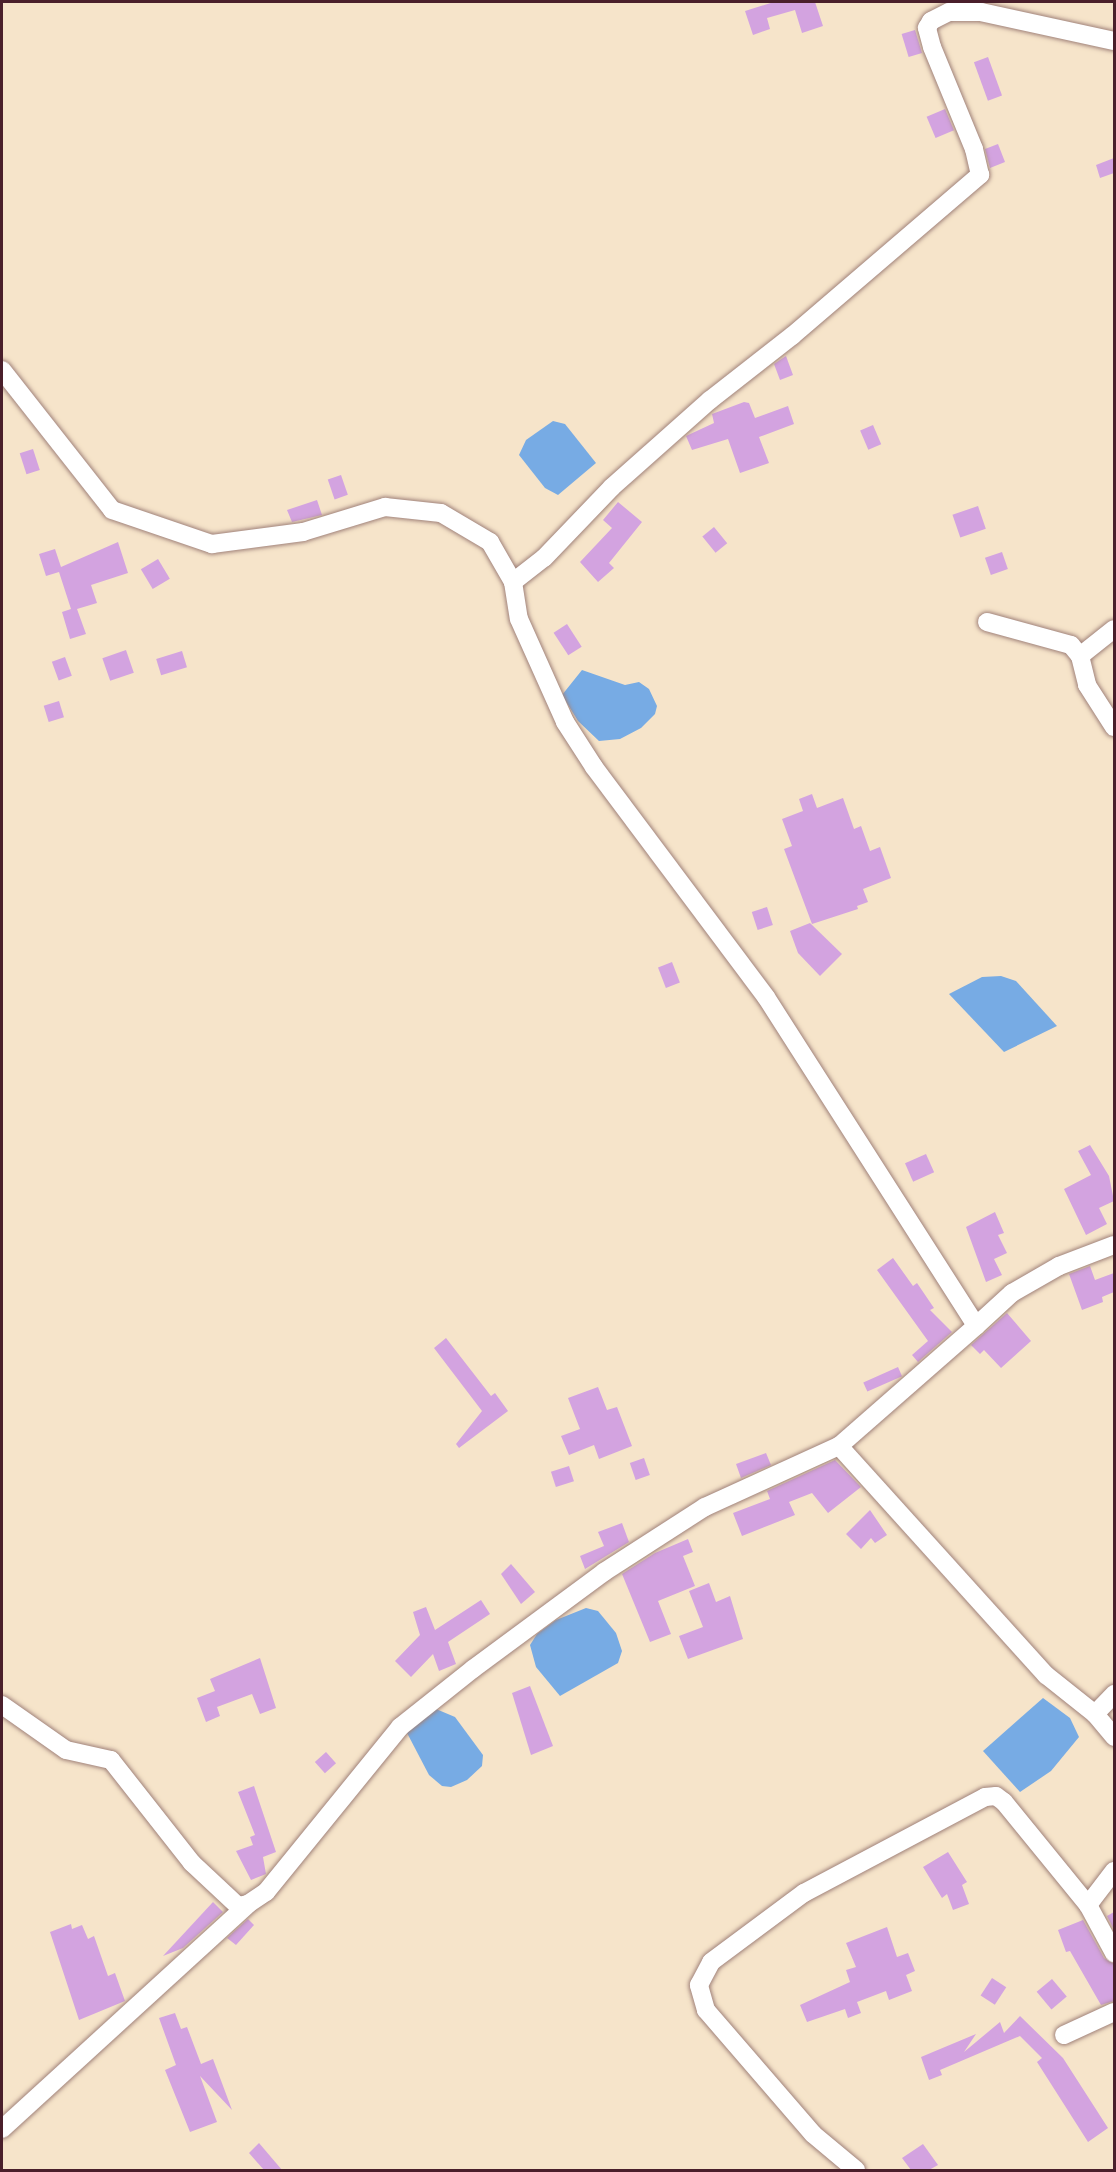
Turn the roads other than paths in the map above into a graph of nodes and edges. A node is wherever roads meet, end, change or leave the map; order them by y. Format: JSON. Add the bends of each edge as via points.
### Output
{"nodes":[{"id":1,"x":1114,"y":41,"type":"edge"},
{"id":2,"x":2,"y":370,"type":"edge"},
{"id":3,"x":513,"y":582,"type":"junction"},
{"id":4,"x":987,"y":622,"type":"dead end"},
{"id":5,"x":1114,"y":629,"type":"edge"},
{"id":6,"x":1080,"y":656,"type":"junction"},
{"id":7,"x":1114,"y":727,"type":"edge"},
{"id":8,"x":1114,"y":1245,"type":"edge"},
{"id":9,"x":976,"y":1326,"type":"junction"},
{"id":10,"x":839,"y":1446,"type":"junction"},
{"id":11,"x":1114,"y":1694,"type":"edge"},
{"id":12,"x":2,"y":1705,"type":"edge"},
{"id":13,"x":1095,"y":1714,"type":"junction"},
{"id":14,"x":1114,"y":1737,"type":"edge"},
{"id":15,"x":1114,"y":1871,"type":"edge"},
{"id":16,"x":248,"y":1904,"type":"junction"},
{"id":17,"x":1088,"y":1905,"type":"junction"},
{"id":18,"x":1114,"y":1953,"type":"edge"},
{"id":19,"x":1114,"y":2012,"type":"edge"},
{"id":20,"x":1064,"y":2035,"type":"dead end"},
{"id":21,"x":2,"y":2129,"type":"edge"},
{"id":22,"x":856,"y":2170,"type":"edge"}],
"edges":[{"from":1,"to":3,"type":"street","via":[[981,12],[949,12],[931,21],[927,28],[932,47],[974,149],[980,176],[792,336],[710,400],[612,487],[544,558]]},
{"from":2,"to":3,"type":"street","via":[[112,510],[212,544],[303,532],[385,507],[441,513],[490,542]]},
{"from":3,"to":9,"type":"street","via":[[519,619],[565,722],[594,767],[766,998]]},
{"from":4,"to":6,"type":"street","via":[[1060,639]]},
{"from":5,"to":6,"type":"street"},
{"from":6,"to":7,"type":"street","via":[[1087,685]]},
{"from":8,"to":9,"type":"street","via":[[1059,1266],[1012,1293]]},
{"from":9,"to":10,"type":"street"},
{"from":10,"to":13,"type":"street","via":[[1046,1675]]},
{"from":10,"to":16,"type":"street","via":[[705,1507],[604,1572],[473,1668],[400,1727],[266,1892]]},
{"from":11,"to":13,"type":"street"},
{"from":12,"to":16,"type":"street","via":[[66,1750],[111,1760],[192,1863],[238,1906]]},
{"from":13,"to":14,"type":"street"},
{"from":15,"to":17,"type":"street"},
{"from":16,"to":21,"type":"street"},
{"from":17,"to":18,"type":"street"},
{"from":17,"to":22,"type":"street","via":[[1004,1802],[996,1796],[985,1797],[804,1893],[711,1962],[699,1985],[706,2010],[813,2134]]},
{"from":19,"to":20,"type":"street"}]}
